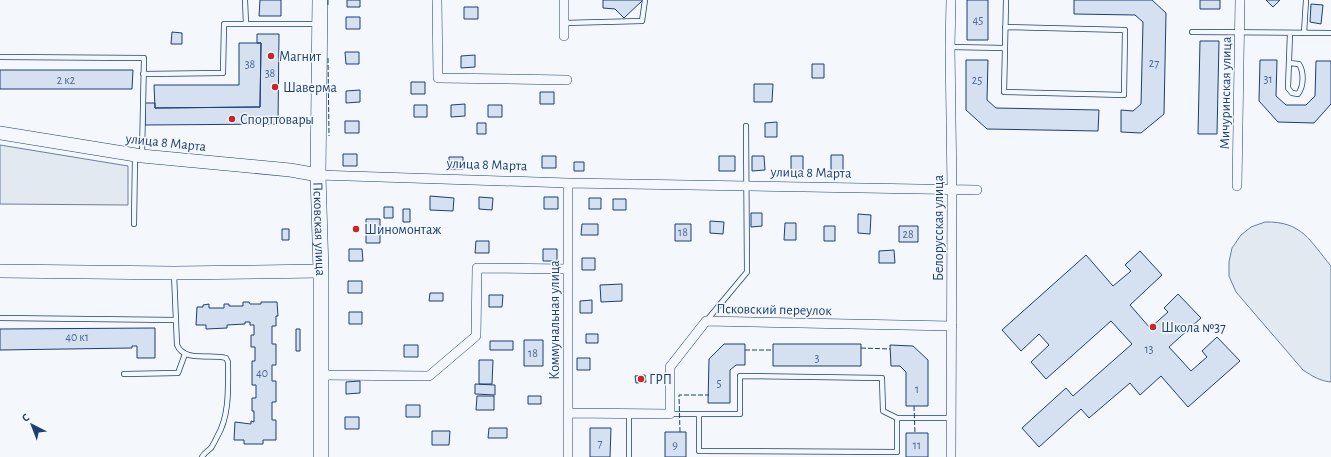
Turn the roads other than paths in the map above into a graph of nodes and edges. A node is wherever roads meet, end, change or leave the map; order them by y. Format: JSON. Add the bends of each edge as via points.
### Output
{"nodes":[{"id":1,"x":245,"y":0,"type":"edge"},
{"id":2,"x":320,"y":0,"type":"edge"},
{"id":3,"x":438,"y":0,"type":"edge"},
{"id":4,"x":564,"y":0,"type":"edge"},
{"id":5,"x":645,"y":0,"type":"edge"},
{"id":6,"x":951,"y":0,"type":"edge"},
{"id":7,"x":1006,"y":0,"type":"edge"},
{"id":8,"x":1240,"y":0,"type":"edge"},
{"id":9,"x":1306,"y":0,"type":"edge"},
{"id":10,"x":564,"y":23,"type":"junction"},
{"id":11,"x":246,"y":24,"type":"junction"},
{"id":12,"x":320,"y":24,"type":"junction"},
{"id":13,"x":1005,"y":27,"type":"junction"},
{"id":14,"x":1192,"y":32,"type":"dead end"},
{"id":15,"x":1240,"y":32,"type":"junction"},
{"id":16,"x":1290,"y":33,"type":"junction"},
{"id":17,"x":1304,"y":33,"type":"junction"},
{"id":18,"x":1331,"y":33,"type":"edge"},
{"id":19,"x":564,"y":36,"type":"dead end"},
{"id":20,"x":950,"y":47,"type":"junction"},
{"id":21,"x":1005,"y":48,"type":"junction"},
{"id":22,"x":0,"y":57,"type":"edge"},
{"id":23,"x":1289,"y":63,"type":"junction"},
{"id":24,"x":143,"y":74,"type":"junction"},
{"id":25,"x":567,"y":80,"type":"dead end"},
{"id":26,"x":746,"y":126,"type":"dead end"},
{"id":27,"x":0,"y":133,"type":"edge"},
{"id":28,"x":138,"y":156,"type":"junction"},
{"id":29,"x":318,"y":175,"type":"junction"},
{"id":30,"x":568,"y":183,"type":"junction"},
{"id":31,"x":746,"y":186,"type":"junction"},
{"id":32,"x":1237,"y":186,"type":"dead end"},
{"id":33,"x":952,"y":190,"type":"junction"},
{"id":34,"x":977,"y":190,"type":"dead end"},
{"id":35,"x":134,"y":224,"type":"dead end"},
{"id":36,"x":568,"y":269,"type":"junction"},
{"id":37,"x":0,"y":271,"type":"edge"},
{"id":38,"x":321,"y":271,"type":"junction"},
{"id":39,"x":174,"y":273,"type":"junction"},
{"id":40,"x":0,"y":318,"type":"edge"},
{"id":41,"x":176,"y":320,"type":"junction"},
{"id":42,"x":706,"y":321,"type":"junction"},
{"id":43,"x":952,"y":326,"type":"junction"},
{"id":44,"x":185,"y":354,"type":"junction"},
{"id":45,"x":124,"y":374,"type":"dead end"},
{"id":46,"x":320,"y":375,"type":"junction"},
{"id":47,"x":568,"y":413,"type":"junction"},
{"id":48,"x":629,"y":414,"type":"junction"},
{"id":49,"x":670,"y":414,"type":"junction"},
{"id":50,"x":699,"y":414,"type":"junction"},
{"id":51,"x":897,"y":418,"type":"junction"},
{"id":52,"x":951,"y":418,"type":"junction"},
{"id":53,"x":762,"y":451,"type":"junction"},
{"id":54,"x":202,"y":457,"type":"edge"},
{"id":55,"x":321,"y":457,"type":"edge"},
{"id":56,"x":568,"y":457,"type":"edge"},
{"id":57,"x":629,"y":457,"type":"edge"},
{"id":58,"x":762,"y":457,"type":"edge"},
{"id":59,"x":951,"y":457,"type":"edge"}],
"edges":[{"from":1,"to":11,"type":"lane"},
{"from":2,"to":12,"type":"main road","name":"Псковская улица"},
{"from":3,"to":25,"type":"street","via":[[438,78]]},
{"from":4,"to":10,"type":"street"},
{"from":5,"to":10,"type":"lane","via":[[642,21]]},
{"from":6,"to":20,"type":"street","name":"Белорусская улица"},
{"from":7,"to":13,"type":"lane"},
{"from":8,"to":15,"type":"street","name":"Мичуринская улица"},
{"from":9,"to":17,"type":"lane"},
{"from":10,"to":19,"type":"street"},
{"from":11,"to":12,"type":"lane"},
{"from":11,"to":24,"type":"lane","via":[[224,24],[223,73]]},
{"from":12,"to":29,"type":"main road","name":"Псковская улица"},
{"from":13,"to":21,"type":"lane"},
{"from":13,"to":21,"type":"lane","via":[[1125,30],[1124,95],[1004,92]]},
{"from":14,"to":15,"type":"lane"},
{"from":15,"to":16,"type":"lane"},
{"from":15,"to":32,"type":"street","name":"Мичуринская улица"},
{"from":16,"to":17,"type":"lane"},
{"from":16,"to":23,"type":"lane"},
{"from":17,"to":18,"type":"lane"},
{"from":20,"to":21,"type":"lane"},
{"from":20,"to":33,"type":"street","name":"Белорусская улица"},
{"from":22,"to":24,"type":"lane","via":[[144,58]]},
{"from":23,"to":23,"type":"lane","via":[[1288,88],[1292,93],[1298,94],[1302,89],[1302,69],[1299,64]]},
{"from":24,"to":28,"type":"lane"},
{"from":26,"to":31,"type":"lane"},
{"from":27,"to":28,"type":"main road","name":"улица 8 Марта"},
{"from":28,"to":29,"type":"main road","name":"улица 8 Марта","via":[[290,170]]},
{"from":28,"to":35,"type":"lane"},
{"from":29,"to":30,"type":"street","name":"улица 8 Марта"},
{"from":29,"to":38,"type":"main road","name":"Псковская улица"},
{"from":30,"to":31,"type":"street","name":"улица 8 Марта"},
{"from":30,"to":36,"type":"street","name":"Коммунальная улица"},
{"from":31,"to":33,"type":"street","name":"улица 8 Марта"},
{"from":31,"to":42,"type":"lane","via":[[747,272]]},
{"from":33,"to":34,"type":"street","name":"улица 8 Марта"},
{"from":33,"to":43,"type":"street","name":"Белорусская улица"},
{"from":36,"to":46,"type":"street","via":[[477,268],[476,336],[429,376]]},
{"from":36,"to":47,"type":"street","name":"Коммунальная улица"},
{"from":37,"to":39,"type":"main road"},
{"from":38,"to":39,"type":"main road"},
{"from":38,"to":46,"type":"main road","name":"Псковская улица"},
{"from":39,"to":41,"type":"lane"},
{"from":40,"to":41,"type":"lane"},
{"from":41,"to":44,"type":"lane","via":[[177,345]]},
{"from":42,"to":43,"type":"street","name":"Псковский переулок"},
{"from":42,"to":49,"type":"street","name":"Псковский переулок","via":[[670,367]]},
{"from":43,"to":52,"type":"street","name":"Белорусская улица"},
{"from":44,"to":45,"type":"lane","via":[[178,373]]},
{"from":44,"to":54,"type":"lane","via":[[220,356],[228,362],[228,404],[223,423],[218,436]]},
{"from":46,"to":55,"type":"main road","name":"Псковская улица"},
{"from":47,"to":48,"type":"street"},
{"from":47,"to":56,"type":"street","name":"Коммунальная улица"},
{"from":48,"to":49,"type":"street"},
{"from":48,"to":57,"type":"lane"},
{"from":49,"to":50,"type":"lane"},
{"from":50,"to":51,"type":"lane","via":[[740,414],[740,376],[882,378],[883,411]]},
{"from":50,"to":53,"type":"lane","via":[[699,451]]},
{"from":51,"to":52,"type":"lane"},
{"from":51,"to":53,"type":"lane","via":[[896,452]]},
{"from":52,"to":59,"type":"street","name":"Белорусская улица"},
{"from":53,"to":58,"type":"lane"}]}
